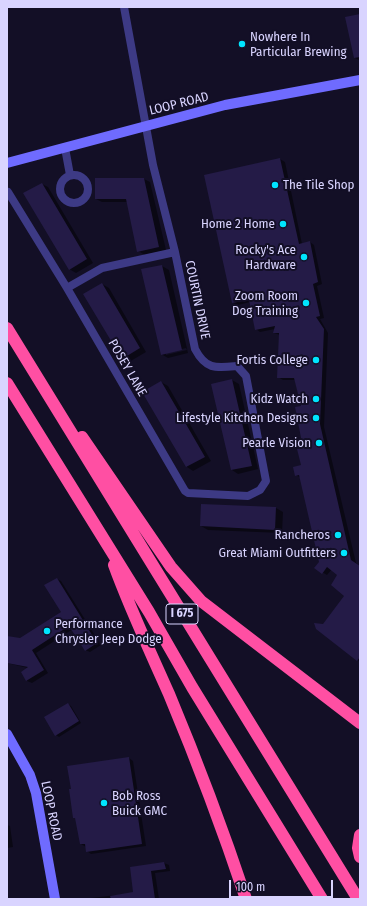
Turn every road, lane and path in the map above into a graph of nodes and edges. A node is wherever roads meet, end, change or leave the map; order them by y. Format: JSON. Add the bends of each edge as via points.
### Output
{"nodes":[{"id":1,"x":124,"y":7,"type":"edge"},
{"id":2,"x":360,"y":80,"type":"edge"},
{"id":3,"x":147,"y":125,"type":"junction"},
{"id":4,"x":65,"y":148,"type":"junction"},
{"id":5,"x":7,"y":163,"type":"edge"},
{"id":6,"x":70,"y":175,"type":"dead end"},
{"id":7,"x":8,"y":192,"type":"edge"},
{"id":8,"x":175,"y":252,"type":"junction"},
{"id":9,"x":67,"y":288,"type":"junction"},
{"id":10,"x":7,"y":327,"type":"edge"},
{"id":11,"x":7,"y":384,"type":"edge"},
{"id":12,"x":260,"y":490,"type":"joint"},
{"id":13,"x":106,"y":543,"type":"junction"},
{"id":14,"x":360,"y":723,"type":"edge"},
{"id":15,"x":7,"y":734,"type":"edge"},
{"id":16,"x":360,"y":835,"type":"edge"},
{"id":17,"x":360,"y":857,"type":"edge"},
{"id":18,"x":245,"y":898,"type":"edge"},
{"id":19,"x":55,"y":899,"type":"edge"},
{"id":20,"x":322,"y":899,"type":"edge"},
{"id":21,"x":358,"y":899,"type":"edge"}],
"edges":[{"from":1,"to":3,"type":"street","name":"COURTIN DRIVE"},
{"from":2,"to":3,"type":"street","name":"LOOP ROAD","via":[[225,106]]},
{"from":3,"to":4,"type":"street","name":"LOOP ROAD"},
{"from":3,"to":8,"type":"street","name":"COURTIN DRIVE","via":[[153,165]]},
{"from":4,"to":5,"type":"street","name":"LOOP ROAD"},
{"from":4,"to":6,"type":"street"},
{"from":7,"to":9,"type":"street","name":"POSEY LANE"},
{"from":8,"to":9,"type":"street","via":[[102,268]]},
{"from":8,"to":12,"type":"street","name":"COURTIN DRIVE","via":[[195,349],[200,358],[209,366],[216,368],[237,366],[246,376],[266,480]]},
{"from":9,"to":12,"type":"street","name":"POSEY LANE","via":[[185,491],[248,496]]},
{"from":10,"to":14,"type":"highway","via":[[186,585],[216,613]]},
{"from":10,"to":21,"type":"highway","number":"I 675"},
{"from":11,"to":13,"type":"highway","number":"I 675"},
{"from":13,"to":18,"type":"highway","via":[[125,596],[175,709],[234,861]]},
{"from":13,"to":20,"type":"highway","number":"I 675"},
{"from":15,"to":19,"type":"street","name":"LOOP ROAD","via":[[30,775],[36,793]]},
{"from":16,"to":17,"type":"highway"}]}
